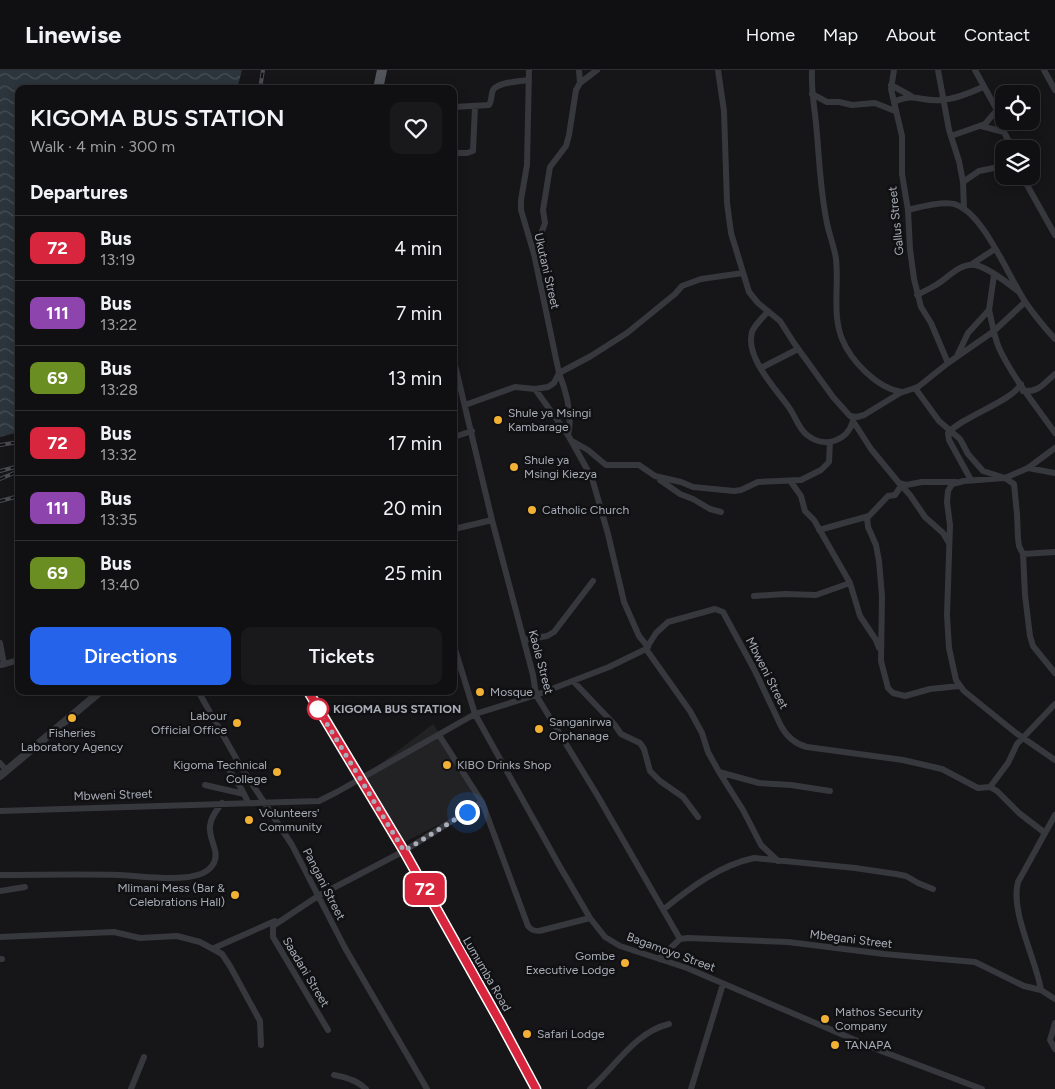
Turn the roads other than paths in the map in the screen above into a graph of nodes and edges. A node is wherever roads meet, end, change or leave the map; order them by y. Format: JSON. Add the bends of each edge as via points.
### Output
{"nodes":[{"id":1,"x":382,"y":70,"type":"edge"},
{"id":2,"x":529,"y":70,"type":"edge"},
{"id":3,"x":579,"y":70,"type":"edge"},
{"id":4,"x":597,"y":70,"type":"edge"},
{"id":5,"x":718,"y":70,"type":"edge"},
{"id":6,"x":812,"y":70,"type":"edge"},
{"id":7,"x":894,"y":70,"type":"edge"},
{"id":8,"x":938,"y":70,"type":"edge"},
{"id":9,"x":975,"y":70,"type":"edge"},
{"id":10,"x":1044,"y":70,"type":"edge"},
{"id":11,"x":529,"y":80,"type":"junction"},
{"id":12,"x":580,"y":83,"type":"junction"},
{"id":13,"x":379,"y":85,"type":"edge"},
{"id":14,"x":891,"y":85,"type":"junction"},
{"id":15,"x":983,"y":87,"type":"junction"},
{"id":16,"x":1055,"y":90,"type":"edge"},
{"id":17,"x":812,"y":94,"type":"junction"},
{"id":18,"x":911,"y":96,"type":"junction"},
{"id":19,"x":944,"y":100,"type":"junction"},
{"id":20,"x":894,"y":102,"type":"junction"},
{"id":21,"x":457,"y":107,"type":"edge"},
{"id":22,"x":475,"y":107,"type":"junction"},
{"id":23,"x":995,"y":107,"type":"edge"},
{"id":24,"x":895,"y":111,"type":"junction"},
{"id":25,"x":995,"y":112,"type":"edge"},
{"id":26,"x":980,"y":126,"type":"junction"},
{"id":27,"x":1004,"y":132,"type":"joint"},
{"id":28,"x":951,"y":136,"type":"junction"},
{"id":29,"x":1008,"y":140,"type":"edge"},
{"id":30,"x":457,"y":153,"type":"edge"},
{"id":31,"x":995,"y":168,"type":"edge"},
{"id":32,"x":963,"y":182,"type":"junction"},
{"id":33,"x":1027,"y":185,"type":"edge"},
{"id":34,"x":964,"y":209,"type":"junction"},
{"id":35,"x":908,"y":210,"type":"junction"},
{"id":36,"x":1055,"y":235,"type":"edge"},
{"id":37,"x":995,"y":249,"type":"junction"},
{"id":38,"x":534,"y":254,"type":"junction"},
{"id":39,"x":972,"y":264,"type":"junction"},
{"id":40,"x":743,"y":273,"type":"junction"},
{"id":41,"x":994,"y":275,"type":"junction"},
{"id":42,"x":1021,"y":293,"type":"junction"},
{"id":43,"x":917,"y":295,"type":"junction"},
{"id":44,"x":1025,"y":302,"type":"junction"},
{"id":45,"x":989,"y":310,"type":"junction"},
{"id":46,"x":768,"y":311,"type":"junction"},
{"id":47,"x":994,"y":331,"type":"junction"},
{"id":48,"x":1055,"y":339,"type":"edge"},
{"id":49,"x":798,"y":349,"type":"junction"},
{"id":50,"x":958,"y":356,"type":"junction"},
{"id":51,"x":948,"y":363,"type":"junction"},
{"id":52,"x":762,"y":368,"type":"junction"},
{"id":53,"x":457,"y":372,"type":"edge"},
{"id":54,"x":559,"y":372,"type":"junction"},
{"id":55,"x":1055,"y":374,"type":"edge"},
{"id":56,"x":1021,"y":384,"type":"junction"},
{"id":57,"x":915,"y":388,"type":"junction"},
{"id":58,"x":535,"y":389,"type":"junction"},
{"id":59,"x":1016,"y":391,"type":"junction"},
{"id":60,"x":1026,"y":391,"type":"junction"},
{"id":61,"x":903,"y":392,"type":"junction"},
{"id":62,"x":466,"y":405,"type":"junction"},
{"id":63,"x":852,"y":418,"type":"junction"},
{"id":64,"x":472,"y":431,"type":"junction"},
{"id":65,"x":950,"y":431,"type":"junction"},
{"id":66,"x":1055,"y":433,"type":"edge"},
{"id":67,"x":568,"y":435,"type":"junction"},
{"id":68,"x":457,"y":436,"type":"edge"},
{"id":69,"x":572,"y":441,"type":"junction"},
{"id":70,"x":830,"y":442,"type":"junction"},
{"id":71,"x":1055,"y":448,"type":"edge"},
{"id":72,"x":1028,"y":468,"type":"junction"},
{"id":73,"x":1055,"y":473,"type":"edge"},
{"id":74,"x":655,"y":476,"type":"junction"},
{"id":75,"x":1005,"y":478,"type":"junction"},
{"id":76,"x":971,"y":480,"type":"junction"},
{"id":77,"x":791,"y":482,"type":"junction"},
{"id":78,"x":959,"y":482,"type":"junction"},
{"id":79,"x":900,"y":485,"type":"junction"},
{"id":80,"x":721,"y":512,"type":"dead end"},
{"id":81,"x":867,"y":517,"type":"junction"},
{"id":82,"x":492,"y":520,"type":"junction"},
{"id":83,"x":457,"y":528,"type":"edge"},
{"id":84,"x":819,"y":530,"type":"junction"},
{"id":85,"x":949,"y":544,"type":"junction"},
{"id":86,"x":1055,"y":552,"type":"edge"},
{"id":87,"x":1023,"y":554,"type":"junction"},
{"id":88,"x":594,"y":581,"type":"dead end"},
{"id":89,"x":850,"y":583,"type":"junction"},
{"id":90,"x":754,"y":596,"type":"dead end"},
{"id":91,"x":524,"y":640,"type":"junction"},
{"id":92,"x":0,"y":642,"type":"edge"},
{"id":93,"x":647,"y":648,"type":"junction"},
{"id":94,"x":880,"y":652,"type":"junction"},
{"id":95,"x":457,"y":656,"type":"edge"},
{"id":96,"x":15,"y":661,"type":"edge"},
{"id":97,"x":2,"y":664,"type":"edge"},
{"id":98,"x":1055,"y":673,"type":"edge"},
{"id":99,"x":574,"y":682,"type":"junction"},
{"id":100,"x":959,"y":686,"type":"junction"},
{"id":101,"x":96,"y":695,"type":"edge"},
{"id":102,"x":200,"y":695,"type":"edge"},
{"id":103,"x":310,"y":695,"type":"edge"},
{"id":104,"x":536,"y":695,"type":"junction"},
{"id":105,"x":1055,"y":704,"type":"edge"},
{"id":106,"x":475,"y":714,"type":"junction"},
{"id":107,"x":439,"y":735,"type":"junction"},
{"id":108,"x":1024,"y":737,"type":"junction"},
{"id":109,"x":1055,"y":760,"type":"edge"},
{"id":110,"x":0,"y":763,"type":"edge"},
{"id":111,"x":225,"y":764,"type":"dead end"},
{"id":112,"x":719,"y":772,"type":"junction"},
{"id":113,"x":3,"y":774,"type":"edge"},
{"id":114,"x":361,"y":779,"type":"junction"},
{"id":115,"x":205,"y":785,"type":"dead end"},
{"id":116,"x":990,"y":787,"type":"junction"},
{"id":117,"x":830,"y":791,"type":"dead end"},
{"id":118,"x":244,"y":794,"type":"junction"},
{"id":119,"x":248,"y":802,"type":"junction"},
{"id":120,"x":264,"y":802,"type":"junction"},
{"id":121,"x":482,"y":802,"type":"junction"},
{"id":122,"x":222,"y":803,"type":"junction"},
{"id":123,"x":0,"y":811,"type":"edge"},
{"id":124,"x":1055,"y":816,"type":"edge"},
{"id":125,"x":698,"y":817,"type":"dead end"},
{"id":126,"x":1045,"y":833,"type":"junction"},
{"id":127,"x":404,"y":851,"type":"junction"},
{"id":128,"x":779,"y":862,"type":"junction"},
{"id":129,"x":0,"y":875,"type":"edge"},
{"id":130,"x":25,"y":887,"type":"dead end"},
{"id":131,"x":933,"y":889,"type":"dead end"},
{"id":132,"x":0,"y":891,"type":"edge"},
{"id":133,"x":318,"y":896,"type":"junction"},
{"id":134,"x":664,"y":908,"type":"junction"},
{"id":135,"x":283,"y":917,"type":"junction"},
{"id":136,"x":590,"y":918,"type":"junction"},
{"id":137,"x":0,"y":937,"type":"edge"},
{"id":138,"x":680,"y":939,"type":"junction"},
{"id":139,"x":214,"y":948,"type":"junction"},
{"id":140,"x":659,"y":959,"type":"junction"},
{"id":141,"x":722,"y":984,"type":"junction"},
{"id":142,"x":1041,"y":990,"type":"junction"},
{"id":143,"x":1055,"y":999,"type":"edge"},
{"id":144,"x":1055,"y":1022,"type":"edge"},
{"id":145,"x":669,"y":1024,"type":"dead end"},
{"id":146,"x":328,"y":1030,"type":"dead end"},
{"id":147,"x":261,"y":1046,"type":"dead end"},
{"id":148,"x":1055,"y":1049,"type":"edge"},
{"id":149,"x":144,"y":1057,"type":"dead end"},
{"id":150,"x":334,"y":1075,"type":"dead end"},
{"id":151,"x":533,"y":1088,"type":"edge"},
{"id":152,"x":132,"y":1089,"type":"edge"},
{"id":153,"x":366,"y":1089,"type":"edge"},
{"id":154,"x":427,"y":1089,"type":"edge"},
{"id":155,"x":590,"y":1089,"type":"edge"},
{"id":156,"x":690,"y":1089,"type":"edge"},
{"id":157,"x":982,"y":1089,"type":"edge"}],
"edges":[{"from":1,"to":13,"type":"main road"},
{"from":2,"to":11,"type":"street","name":"Ukutani Street"},
{"from":3,"to":12,"type":"street"},
{"from":4,"to":12,"type":"street"},
{"from":5,"to":40,"type":"street","via":[[724,110],[727,204],[731,233]]},
{"from":6,"to":17,"type":"street"},
{"from":7,"to":14,"type":"street","name":"Gallus Street"},
{"from":8,"to":19,"type":"street"},
{"from":9,"to":15,"type":"street"},
{"from":10,"to":16,"type":"street"},
{"from":11,"to":22,"type":"street","via":[[500,86],[493,90],[489,105]]},
{"from":11,"to":38,"type":"street","name":"Ukutani Street","via":[[528,165],[521,210]]},
{"from":12,"to":38,"type":"street","via":[[566,146],[550,167],[543,210],[545,223]]},
{"from":14,"to":18,"type":"street"},
{"from":14,"to":20,"type":"street","name":"Gallus Street"},
{"from":15,"to":19,"type":"street"},
{"from":15,"to":23,"type":"street"},
{"from":17,"to":24,"type":"street","via":[[827,102],[874,104]]},
{"from":17,"to":61,"type":"street","via":[[824,206],[836,266],[838,328],[849,353],[866,374],[891,390]]},
{"from":18,"to":19,"type":"street"},
{"from":18,"to":20,"type":"street"},
{"from":19,"to":28,"type":"street"},
{"from":20,"to":24,"type":"street","name":"Gallus Street"},
{"from":21,"to":22,"type":"street"},
{"from":22,"to":30,"type":"street","via":[[473,151]]},
{"from":24,"to":35,"type":"street","name":"Gallus Street","via":[[902,136],[902,174]]},
{"from":25,"to":26,"type":"street"},
{"from":26,"to":27,"type":"street"},
{"from":26,"to":28,"type":"street"},
{"from":27,"to":29,"type":"street"},
{"from":28,"to":32,"type":"street"},
{"from":31,"to":32,"type":"street","via":[[979,171]]},
{"from":32,"to":34,"type":"street"},
{"from":33,"to":36,"type":"street"},
{"from":34,"to":35,"type":"street","via":[[950,203]]},
{"from":34,"to":37,"type":"street","via":[[980,225]]},
{"from":35,"to":43,"type":"street","name":"Gallus Street"},
{"from":37,"to":39,"type":"street"},
{"from":37,"to":42,"type":"street"},
{"from":38,"to":54,"type":"street","name":"Ukutani Street"},
{"from":39,"to":41,"type":"street"},
{"from":39,"to":43,"type":"street"},
{"from":40,"to":46,"type":"street","via":[[753,298]]},
{"from":40,"to":54,"type":"street","via":[[701,279],[682,286],[627,333]]},
{"from":41,"to":42,"type":"street"},
{"from":41,"to":45,"type":"street"},
{"from":42,"to":44,"type":"street"},
{"from":43,"to":51,"type":"street","name":"Gallus Street"},
{"from":44,"to":47,"type":"street"},
{"from":44,"to":48,"type":"street"},
{"from":45,"to":47,"type":"street"},
{"from":45,"to":50,"type":"street","via":[[968,333]]},
{"from":46,"to":49,"type":"street","via":[[780,321]]},
{"from":46,"to":52,"type":"street","via":[[752,333],[754,357]]},
{"from":47,"to":50,"type":"street"},
{"from":47,"to":56,"type":"street","via":[[998,346]]},
{"from":49,"to":52,"type":"street"},
{"from":49,"to":63,"type":"street"},
{"from":50,"to":51,"type":"street"},
{"from":51,"to":57,"type":"street"},
{"from":52,"to":70,"type":"street","via":[[806,434]]},
{"from":53,"to":62,"type":"street","name":"Kaole Street"},
{"from":54,"to":58,"type":"street","via":[[554,383]]},
{"from":54,"to":67,"type":"street","name":"Ukutani Street","via":[[568,404]]},
{"from":55,"to":60,"type":"street","via":[[1040,388]]},
{"from":56,"to":59,"type":"street"},
{"from":56,"to":60,"type":"street"},
{"from":57,"to":61,"type":"street"},
{"from":57,"to":65,"type":"street"},
{"from":58,"to":62,"type":"street","via":[[515,387]]},
{"from":58,"to":67,"type":"street"},
{"from":59,"to":60,"type":"street"},
{"from":59,"to":65,"type":"street"},
{"from":60,"to":66,"type":"street"},
{"from":61,"to":63,"type":"street","via":[[864,415]]},
{"from":62,"to":64,"type":"street","name":"Kaole Street"},
{"from":63,"to":70,"type":"street","via":[[847,434]]},
{"from":63,"to":79,"type":"street","via":[[871,449]]},
{"from":64,"to":68,"type":"street"},
{"from":64,"to":82,"type":"street","name":"Kaole Street"},
{"from":65,"to":75,"type":"street","via":[[960,439],[983,471]]},
{"from":65,"to":76,"type":"street","via":[[949,440]]},
{"from":67,"to":69,"type":"street"},
{"from":69,"to":74,"type":"street","via":[[606,465],[638,465]]},
{"from":69,"to":93,"type":"street","via":[[592,478],[624,602]]},
{"from":70,"to":77,"type":"street","via":[[830,459],[826,466]]},
{"from":71,"to":72,"type":"street"},
{"from":72,"to":73,"type":"street"},
{"from":72,"to":75,"type":"street"},
{"from":74,"to":77,"type":"street","via":[[694,487],[726,491],[738,491],[758,482]]},
{"from":74,"to":80,"type":"street","via":[[676,492]]},
{"from":75,"to":76,"type":"street"},
{"from":75,"to":87,"type":"street","via":[[1015,488],[1018,538]]},
{"from":76,"to":78,"type":"street"},
{"from":77,"to":84,"type":"street","via":[[801,496],[805,511]]},
{"from":78,"to":79,"type":"street"},
{"from":78,"to":85,"type":"street","via":[[949,487],[947,496]]},
{"from":79,"to":81,"type":"street","via":[[895,495],[888,496]]},
{"from":79,"to":85,"type":"street"},
{"from":81,"to":84,"type":"street"},
{"from":81,"to":94,"type":"street","via":[[880,572]]},
{"from":82,"to":83,"type":"street"},
{"from":82,"to":91,"type":"street","name":"Kaole Street"},
{"from":84,"to":89,"type":"street"},
{"from":85,"to":100,"type":"street","via":[[947,615],[950,648]]},
{"from":86,"to":87,"type":"street"},
{"from":87,"to":98,"type":"street","via":[[1030,636],[1033,646]]},
{"from":88,"to":91,"type":"street","via":[[554,632]]},
{"from":89,"to":90,"type":"street","via":[[816,596]]},
{"from":89,"to":94,"type":"street","via":[[860,616]]},
{"from":91,"to":104,"type":"street","name":"Kaole Street"},
{"from":92,"to":97,"type":"street"},
{"from":93,"to":99,"type":"street","name":"Mbweni Street"},
{"from":93,"to":112,"type":"street","via":[[690,712]]},
{"from":93,"to":116,"type":"street","name":"Mbweni Street","via":[[668,622],[719,610],[754,669],[785,733],[796,743],[932,766],[978,788]]},
{"from":94,"to":100,"type":"street","via":[[884,677],[893,693],[908,696],[930,689]]},
{"from":95,"to":106,"type":"street"},
{"from":96,"to":97,"type":"street"},
{"from":99,"to":104,"type":"street","name":"Mbweni Street"},
{"from":99,"to":125,"type":"street","via":[[621,734],[640,743],[650,771],[683,797]]},
{"from":100,"to":108,"type":"street"},
{"from":101,"to":113,"type":"street"},
{"from":102,"to":120,"type":"street","name":"Pangani Street"},
{"from":103,"to":114,"type":"main road","name":"Lumumba Road"},
{"from":104,"to":106,"type":"street","name":"Mbweni Street"},
{"from":104,"to":134,"type":"street","name":"Kaole Street"},
{"from":105,"to":108,"type":"street"},
{"from":106,"to":107,"type":"street","name":"Mbweni Street"},
{"from":106,"to":136,"type":"street","name":"Bagamoyo Street"},
{"from":107,"to":114,"type":"street","name":"Mbweni Street"},
{"from":107,"to":121,"type":"street"},
{"from":108,"to":109,"type":"street"},
{"from":108,"to":116,"type":"street"},
{"from":110,"to":113,"type":"street"},
{"from":111,"to":118,"type":"street"},
{"from":112,"to":117,"type":"street","via":[[759,783]]},
{"from":112,"to":128,"type":"street","via":[[760,845]]},
{"from":114,"to":120,"type":"street","name":"Mbweni Street","via":[[319,801]]},
{"from":114,"to":127,"type":"main road","name":"Lumumba Road"},
{"from":115,"to":118,"type":"street"},
{"from":116,"to":126,"type":"street","name":"Mbweni Street"},
{"from":118,"to":119,"type":"street"},
{"from":119,"to":120,"type":"street","name":"Mbweni Street"},
{"from":119,"to":122,"type":"street","name":"Mbweni Street"},
{"from":120,"to":133,"type":"street","name":"Pangani Street"},
{"from":121,"to":127,"type":"street"},
{"from":121,"to":136,"type":"street","via":[[531,930],[536,932]]},
{"from":122,"to":123,"type":"street","name":"Mbweni Street"},
{"from":122,"to":129,"type":"street","via":[[212,816],[210,828],[215,861],[202,874],[168,878]]},
{"from":124,"to":126,"type":"street"},
{"from":126,"to":142,"type":"street","via":[[1016,891],[1022,925]]},
{"from":127,"to":133,"type":"street"},
{"from":127,"to":151,"type":"main road","name":"Lumumba Road","via":[[500,1022]]},
{"from":128,"to":131,"type":"street","via":[[896,874]]},
{"from":128,"to":134,"type":"street","via":[[754,858],[739,861]]},
{"from":130,"to":132,"type":"street"},
{"from":133,"to":135,"type":"street"},
{"from":133,"to":154,"type":"street","name":"Pangani Street"},
{"from":134,"to":138,"type":"street","name":"Kaole Street"},
{"from":135,"to":139,"type":"street"},
{"from":135,"to":146,"type":"street","name":"Saadani Street","via":[[273,926],[273,937]]},
{"from":136,"to":140,"type":"street","name":"Bagamoyo Street","via":[[611,942]]},
{"from":137,"to":139,"type":"street","via":[[114,932],[140,938],[182,937]]},
{"from":138,"to":140,"type":"street"},
{"from":138,"to":142,"type":"street","name":"Mbegani Street","via":[[788,942],[975,962],[1024,986]]},
{"from":139,"to":147,"type":"street","via":[[230,966],[260,1022]]},
{"from":140,"to":141,"type":"street","name":"Bagamoyo Street"},
{"from":141,"to":156,"type":"street"},
{"from":141,"to":157,"type":"street","name":"Bagamoyo Street","via":[[876,1049]]},
{"from":142,"to":143,"type":"street","name":"Mbegani Street"},
{"from":144,"to":148,"type":"street","via":[[1050,1040]]},
{"from":145,"to":155,"type":"street","via":[[643,1036]]},
{"from":149,"to":152,"type":"street"},
{"from":150,"to":153,"type":"street","via":[[357,1082]]}]}
